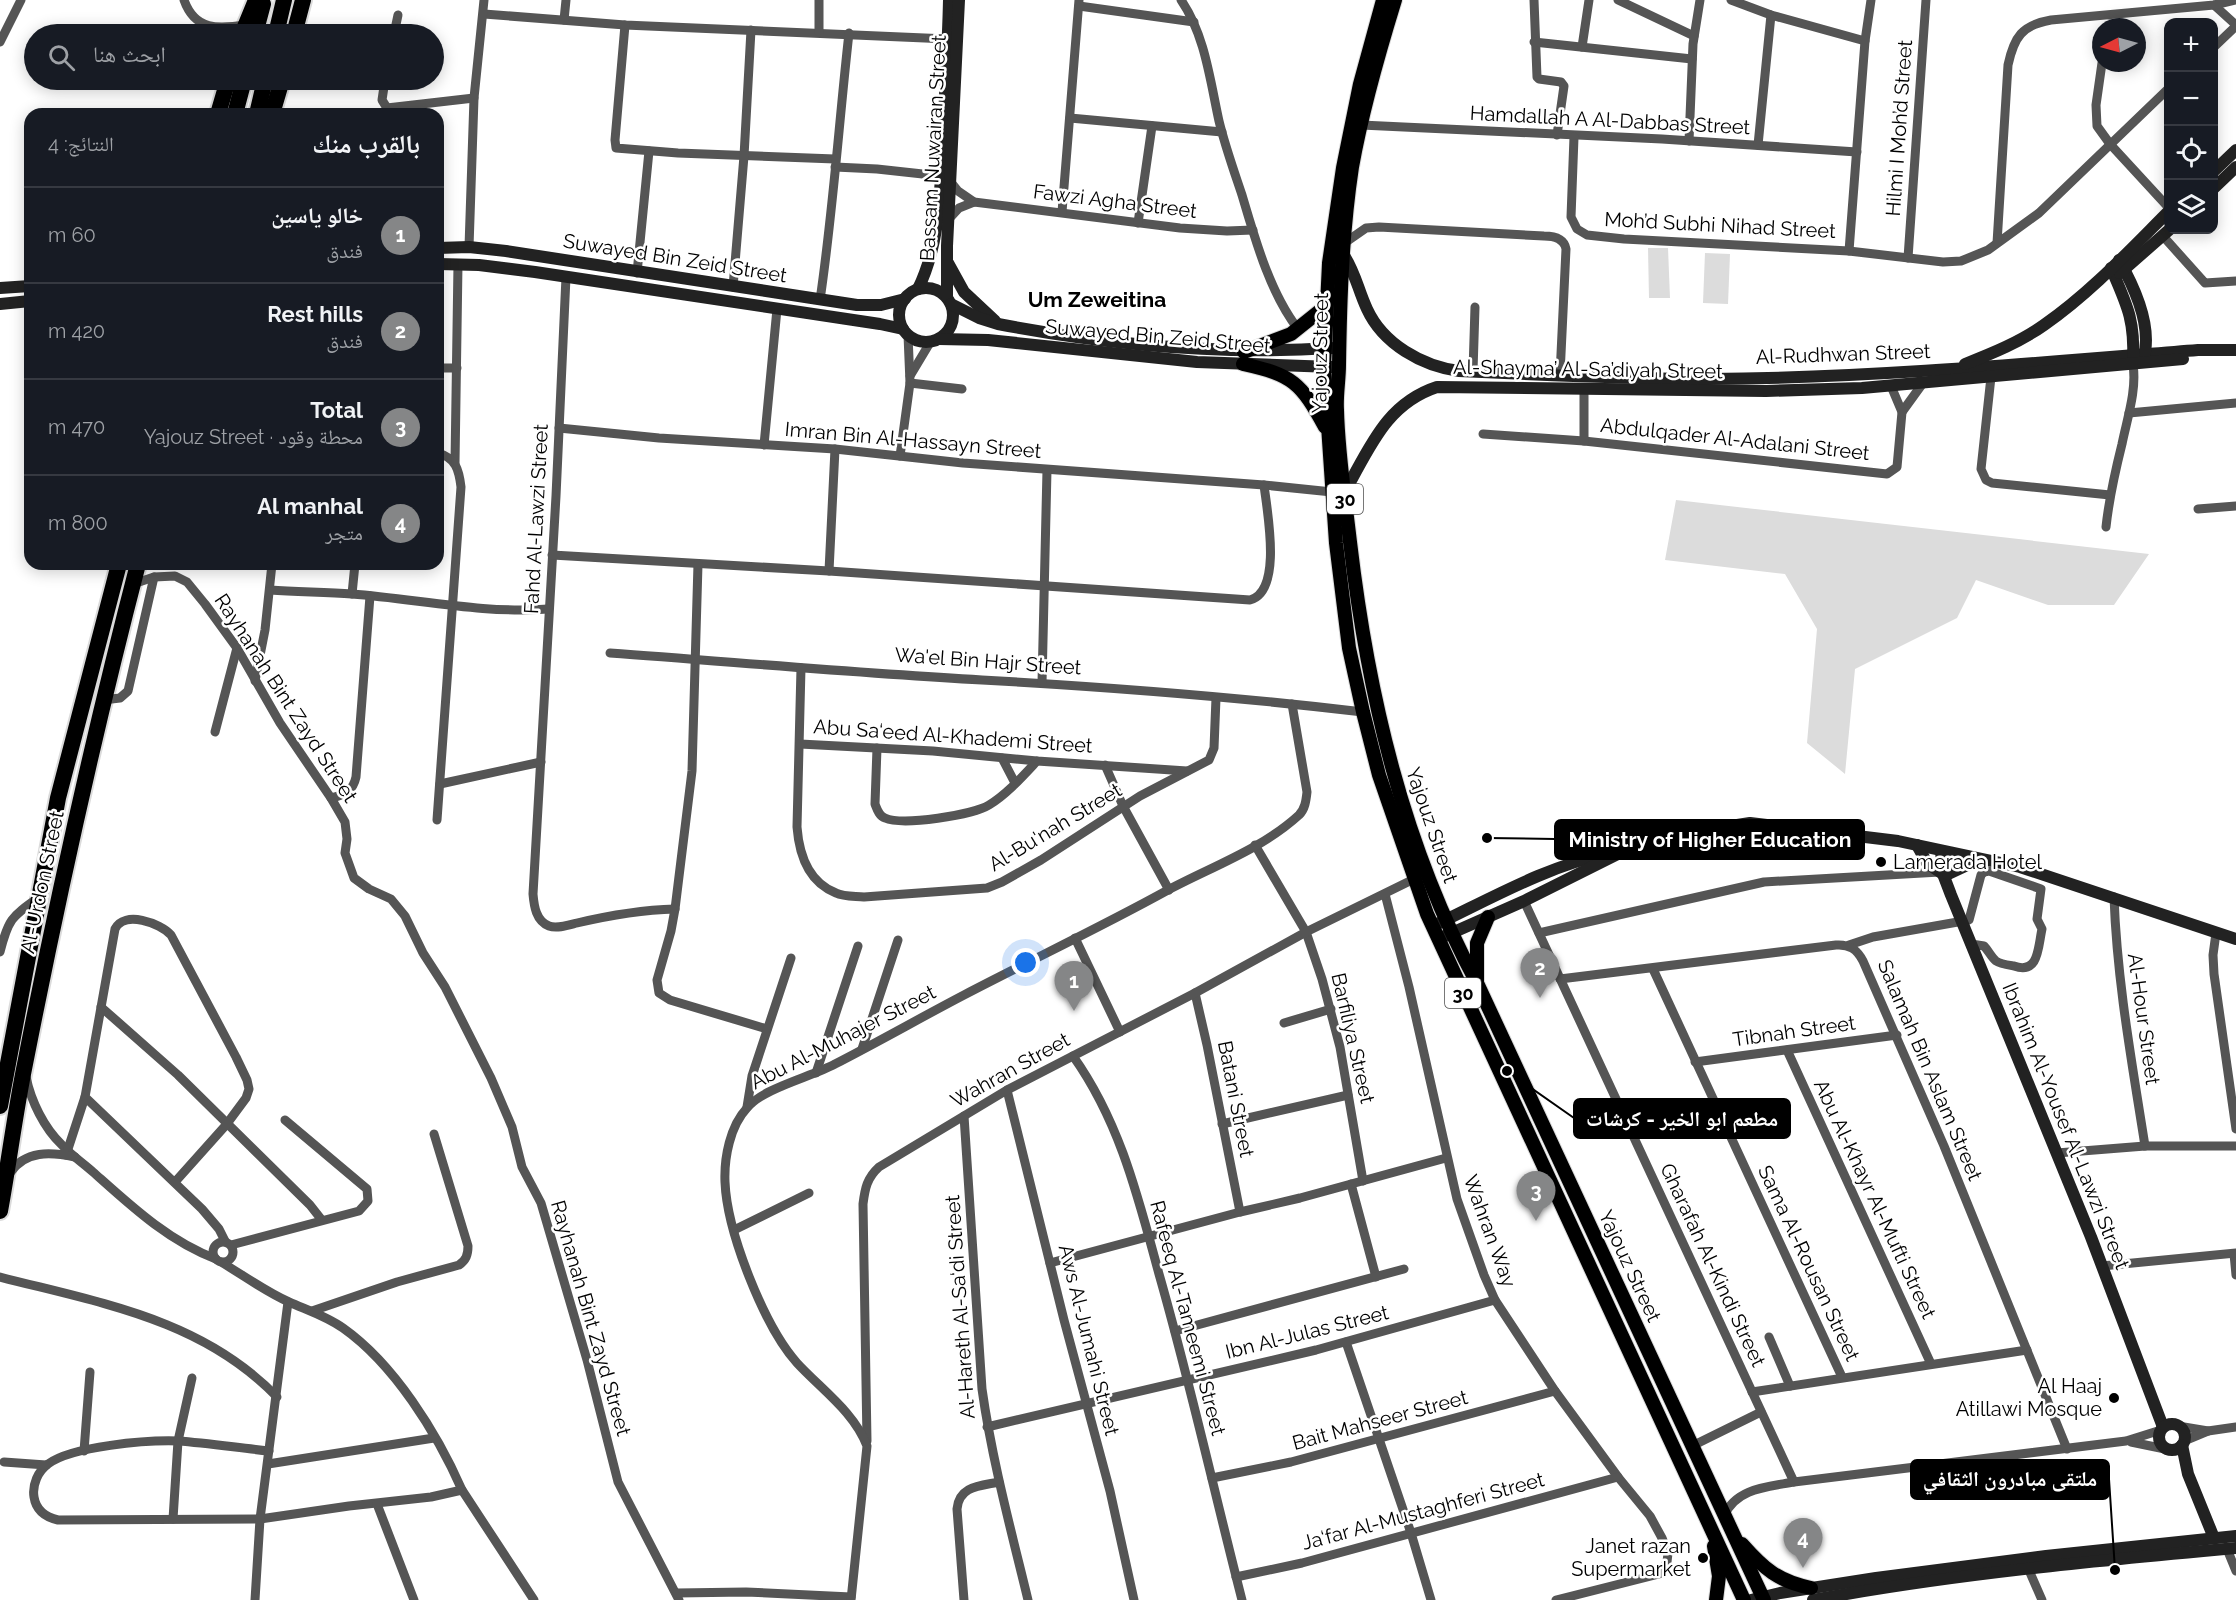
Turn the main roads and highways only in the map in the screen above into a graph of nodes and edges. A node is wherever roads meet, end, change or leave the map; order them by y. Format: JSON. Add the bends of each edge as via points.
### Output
{"nodes":[{"id":1,"x":256,"y":0,"type":"edge"},
{"id":2,"x":264,"y":0,"type":"edge"},
{"id":3,"x":284,"y":0,"type":"edge"},
{"id":4,"x":303,"y":0,"type":"edge"},
{"id":5,"x":949,"y":0,"type":"edge"},
{"id":6,"x":959,"y":0,"type":"edge"},
{"id":7,"x":1383,"y":0,"type":"edge"},
{"id":8,"x":1395,"y":0,"type":"edge"},
{"id":9,"x":251,"y":24,"type":"edge"},
{"id":10,"x":252,"y":24,"type":"edge"},
{"id":11,"x":278,"y":24,"type":"edge"},
{"id":12,"x":297,"y":24,"type":"edge"},
{"id":13,"x":225,"y":90,"type":"edge"},
{"id":14,"x":241,"y":90,"type":"edge"},
{"id":15,"x":263,"y":90,"type":"edge"},
{"id":16,"x":279,"y":90,"type":"edge"},
{"id":17,"x":220,"y":108,"type":"edge"},
{"id":18,"x":237,"y":108,"type":"edge"},
{"id":19,"x":258,"y":108,"type":"edge"},
{"id":20,"x":274,"y":108,"type":"edge"},
{"id":21,"x":2236,"y":150,"type":"edge"},
{"id":22,"x":2218,"y":167,"type":"edge"},
{"id":23,"x":2236,"y":167,"type":"edge"},
{"id":24,"x":946,"y":178,"type":"junction"},
{"id":25,"x":2218,"y":184,"type":"edge"},
{"id":26,"x":2164,"y":217,"type":"edge"},
{"id":27,"x":2164,"y":233,"type":"edge"},
{"id":28,"x":444,"y":248,"type":"edge"},
{"id":29,"x":1343,"y":249,"type":"junction"},
{"id":30,"x":946,"y":261,"type":"junction"},
{"id":31,"x":444,"y":264,"type":"edge"},
{"id":32,"x":2117,"y":269,"type":"junction"},
{"id":33,"x":24,"y":286,"type":"edge"},
{"id":34,"x":0,"y":288,"type":"edge"},
{"id":35,"x":918,"y":289,"type":"junction"},
{"id":36,"x":905,"y":298,"type":"junction"},
{"id":37,"x":949,"y":301,"type":"junction"},
{"id":38,"x":24,"y":302,"type":"edge"},
{"id":39,"x":0,"y":304,"type":"edge"},
{"id":40,"x":1326,"y":306,"type":"junction"},
{"id":41,"x":998,"y":324,"type":"junction"},
{"id":42,"x":906,"y":332,"type":"junction"},
{"id":43,"x":935,"y":340,"type":"junction"},
{"id":44,"x":1339,"y":348,"type":"junction"},
{"id":45,"x":1324,"y":349,"type":"junction"},
{"id":46,"x":2236,"y":350,"type":"edge"},
{"id":47,"x":1244,"y":358,"type":"junction"},
{"id":48,"x":2137,"y":363,"type":"junction"},
{"id":49,"x":1324,"y":367,"type":"junction"},
{"id":50,"x":1339,"y":367,"type":"junction"},
{"id":51,"x":1953,"y":368,"type":"junction"},
{"id":52,"x":1447,"y":369,"type":"junction"},
{"id":53,"x":1473,"y":371,"type":"joint"},
{"id":54,"x":1766,"y":376,"type":"junction"},
{"id":55,"x":1800,"y":377,"type":"junction"},
{"id":56,"x":1991,"y":377,"type":"joint"},
{"id":57,"x":1448,"y":386,"type":"junction"},
{"id":58,"x":1800,"y":390,"type":"junction"},
{"id":59,"x":1766,"y":391,"type":"junction"},
{"id":60,"x":1328,"y":433,"type":"junction"},
{"id":61,"x":1338,"y":493,"type":"junction"},
{"id":62,"x":117,"y":570,"type":"edge"},
{"id":63,"x":136,"y":570,"type":"edge"},
{"id":64,"x":1917,"y":845,"type":"junction"},
{"id":65,"x":1625,"y":850,"type":"junction"},
{"id":66,"x":1945,"y":852,"type":"junction"},
{"id":67,"x":1980,"y":858,"type":"junction"},
{"id":68,"x":1944,"y":875,"type":"junction"},
{"id":69,"x":1488,"y":917,"type":"junction"},
{"id":70,"x":1442,"y":930,"type":"junction"},
{"id":71,"x":2236,"y":939,"type":"edge"},
{"id":72,"x":1477,"y":983,"type":"junction"},
{"id":73,"x":0,"y":1106,"type":"edge"},
{"id":74,"x":0,"y":1211,"type":"edge"},
{"id":75,"x":2169,"y":1427,"type":"junction"},
{"id":76,"x":2176,"y":1446,"type":"junction"},
{"id":77,"x":1708,"y":1520,"type":"junction"},
{"id":78,"x":1732,"y":1534,"type":"junction"},
{"id":79,"x":2236,"y":1536,"type":"edge"},
{"id":80,"x":2214,"y":1538,"type":"junction"},
{"id":81,"x":2232,"y":1549,"type":"edge"},
{"id":82,"x":1812,"y":1594,"type":"edge"},
{"id":83,"x":1879,"y":1594,"type":"edge"},
{"id":84,"x":1759,"y":1599,"type":"edge"},
{"id":85,"x":1716,"y":1600,"type":"edge"},
{"id":86,"x":1744,"y":1600,"type":"edge"}],
"edges":[{"from":1,"to":9,"type":"highway"},
{"from":2,"to":10,"type":"highway"},
{"from":3,"to":11,"type":"highway"},
{"from":4,"to":12,"type":"highway"},
{"from":5,"to":24,"type":"main road","name":"Bassam Nuwairan Street"},
{"from":6,"to":24,"type":"main road","name":"Bassam Nuwairan Street"},
{"from":7,"to":40,"type":"main road","name":"Yajouz Street","number":"30","via":[[1343,168]]},
{"from":8,"to":29,"type":"main road","name":"Yajouz Street","number":"30","via":[[1361,125]]},
{"from":13,"to":17,"type":"highway"},
{"from":14,"to":18,"type":"highway"},
{"from":15,"to":19,"type":"highway"},
{"from":16,"to":20,"type":"highway"},
{"from":21,"to":22,"type":"main road"},
{"from":23,"to":25,"type":"main road"},
{"from":24,"to":30,"type":"main road","name":"Bassam Nuwairan Street"},
{"from":24,"to":35,"type":"main road","name":"Bassam Nuwairan Street","via":[[933,249]]},
{"from":26,"to":32,"type":"main road"},
{"from":27,"to":32,"type":"main road"},
{"from":28,"to":36,"type":"main road","name":"Suwayed Bin Zeid Street","via":[[506,251],[868,306]]},
{"from":29,"to":44,"type":"main road","name":"Yajouz Street","number":"30"},
{"from":29,"to":52,"type":"main road","name":"Al-Shayma’ Al-Sa’diyah Street","via":[[1366,308],[1379,329],[1417,358]]},
{"from":30,"to":37,"type":"main road","name":"Bassam Nuwairan Street"},
{"from":30,"to":41,"type":"main road","via":[[964,292]]},
{"from":31,"to":42,"type":"main road","name":"Suwayed Bin Zeid Street","via":[[566,277],[880,324]]},
{"from":32,"to":48,"type":"main road","via":[[2146,329]]},
{"from":32,"to":51,"type":"main road","via":[[2044,325],[2005,348]]},
{"from":33,"to":34,"type":"main road"},
{"from":35,"to":36,"type":"main road"},
{"from":35,"to":37,"type":"main road","via":[[933,289]]},
{"from":36,"to":42,"type":"main road","via":[[899,314]]},
{"from":37,"to":41,"type":"main road","name":"Suwayed Bin Zeid Street"},
{"from":37,"to":43,"type":"main road","via":[[952,320],[945,334]]},
{"from":38,"to":39,"type":"main road"},
{"from":40,"to":45,"type":"main road","name":"Yajouz Street","number":"30"},
{"from":40,"to":47,"type":"main road","via":[[1298,329]]},
{"from":41,"to":47,"type":"main road","name":"Suwayed Bin Zeid Street"},
{"from":42,"to":43,"type":"main road","via":[[923,342]]},
{"from":43,"to":47,"type":"main road","name":"Suwayed Bin Zeid Street","via":[[988,340],[1161,359]]},
{"from":44,"to":45,"type":"main road","name":"Suwayed Bin Zeid Street"},
{"from":44,"to":50,"type":"main road","name":"Yajouz Street","number":"30"},
{"from":45,"to":47,"type":"main road","name":"Suwayed Bin Zeid Street"},
{"from":45,"to":49,"type":"main road","name":"Yajouz Street","number":"30"},
{"from":46,"to":48,"type":"main road","name":"Al-Rudhwan Street"},
{"from":47,"to":49,"type":"main road","name":"Suwayed Bin Zeid Street"},
{"from":47,"to":60,"type":"main road","via":[[1290,380],[1309,399]]},
{"from":48,"to":51,"type":"main road","name":"Al-Rudhwan Street"},
{"from":48,"to":56,"type":"main road","name":"Al-Rudhwan Street"},
{"from":49,"to":50,"type":"main road","name":"Suwayed Bin Zeid Street"},
{"from":49,"to":60,"type":"main road","name":"Yajouz Street","number":"30"},
{"from":50,"to":61,"type":"main road","name":"Yajouz Street","number":"30"},
{"from":51,"to":55,"type":"main road","name":"Al-Rudhwan Street"},
{"from":52,"to":53,"type":"main road","name":"Al-Shayma’ Al-Sa’diyah Street"},
{"from":52,"to":57,"type":"main road"},
{"from":53,"to":54,"type":"main road","name":"Al-Rudhwan Street","via":[[1710,379]]},
{"from":54,"to":55,"type":"main road","name":"Al-Rudhwan Street"},
{"from":54,"to":59,"type":"main road"},
{"from":55,"to":58,"type":"main road"},
{"from":56,"to":58,"type":"main road","name":"Al-Shayma’ Al-Sa’diyah Street"},
{"from":57,"to":59,"type":"main road","name":"Al-Shayma’ Al-Sa’diyah Street"},
{"from":57,"to":61,"type":"main road","name":"Al-Shayma’ Al-Sa’diyah Street","via":[[1425,392],[1395,414],[1374,437]]},
{"from":58,"to":59,"type":"main road","name":"Al-Shayma’ Al-Sa’diyah Street"},
{"from":60,"to":61,"type":"main road","name":"Yajouz Street","number":"30"},
{"from":61,"to":70,"type":"main road","name":"Yajouz Street","number":"30","via":[[1382,735]]},
{"from":61,"to":70,"type":"main road","name":"Yajouz Street","number":"30","via":[[1342,597],[1363,712],[1379,775],[1414,879]]},
{"from":62,"to":73,"type":"highway","name":"Al-Urdon Street","via":[[58,798]]},
{"from":63,"to":74,"type":"highway","name":"Al-Urdon Street","via":[[103,700],[24,1066]]},
{"from":64,"to":65,"type":"main road","via":[[1750,823],[1686,832]]},
{"from":64,"to":66,"type":"main road"},
{"from":64,"to":68,"type":"main road","via":[[1924,859]]},
{"from":65,"to":69,"type":"main road"},
{"from":65,"to":70,"type":"main road","via":[[1587,858],[1510,888]]},
{"from":66,"to":67,"type":"main road"},
{"from":66,"to":68,"type":"main road","name":"Ibrahim Al-Yousef Al-Lawzi Street"},
{"from":67,"to":68,"type":"main road"},
{"from":67,"to":71,"type":"main road","via":[[2020,867]]},
{"from":68,"to":75,"type":"main road","name":"Ibrahim Al-Yousef Al-Lawzi Street","via":[[2148,1388]]},
{"from":69,"to":70,"type":"main road"},
{"from":69,"to":72,"type":"main road","via":[[1477,943]]},
{"from":70,"to":72,"type":"main road","name":"Yajouz Street","number":"30"},
{"from":70,"to":77,"type":"main road","name":"Yajouz Street","number":"30"},
{"from":72,"to":78,"type":"main road","name":"Yajouz Street","number":"30"},
{"from":75,"to":76,"type":"main road","via":[[2184,1435]]},
{"from":75,"to":76,"type":"main road","via":[[2159,1440]]},
{"from":76,"to":80,"type":"main road"},
{"from":77,"to":85,"type":"main road","via":[[1719,1576]]},
{"from":77,"to":86,"type":"main road","name":"Yajouz Street","number":"30"},
{"from":78,"to":82,"type":"main road","via":[[1777,1577]]},
{"from":78,"to":84,"type":"main road","name":"Yajouz Street","number":"30"},
{"from":79,"to":80,"type":"main road"},
{"from":80,"to":82,"type":"main road","via":[[1876,1578]]},
{"from":81,"to":83,"type":"main road","via":[[2028,1568]]},
{"from":82,"to":83,"type":"main road"},
{"from":82,"to":84,"type":"main road"}]}
